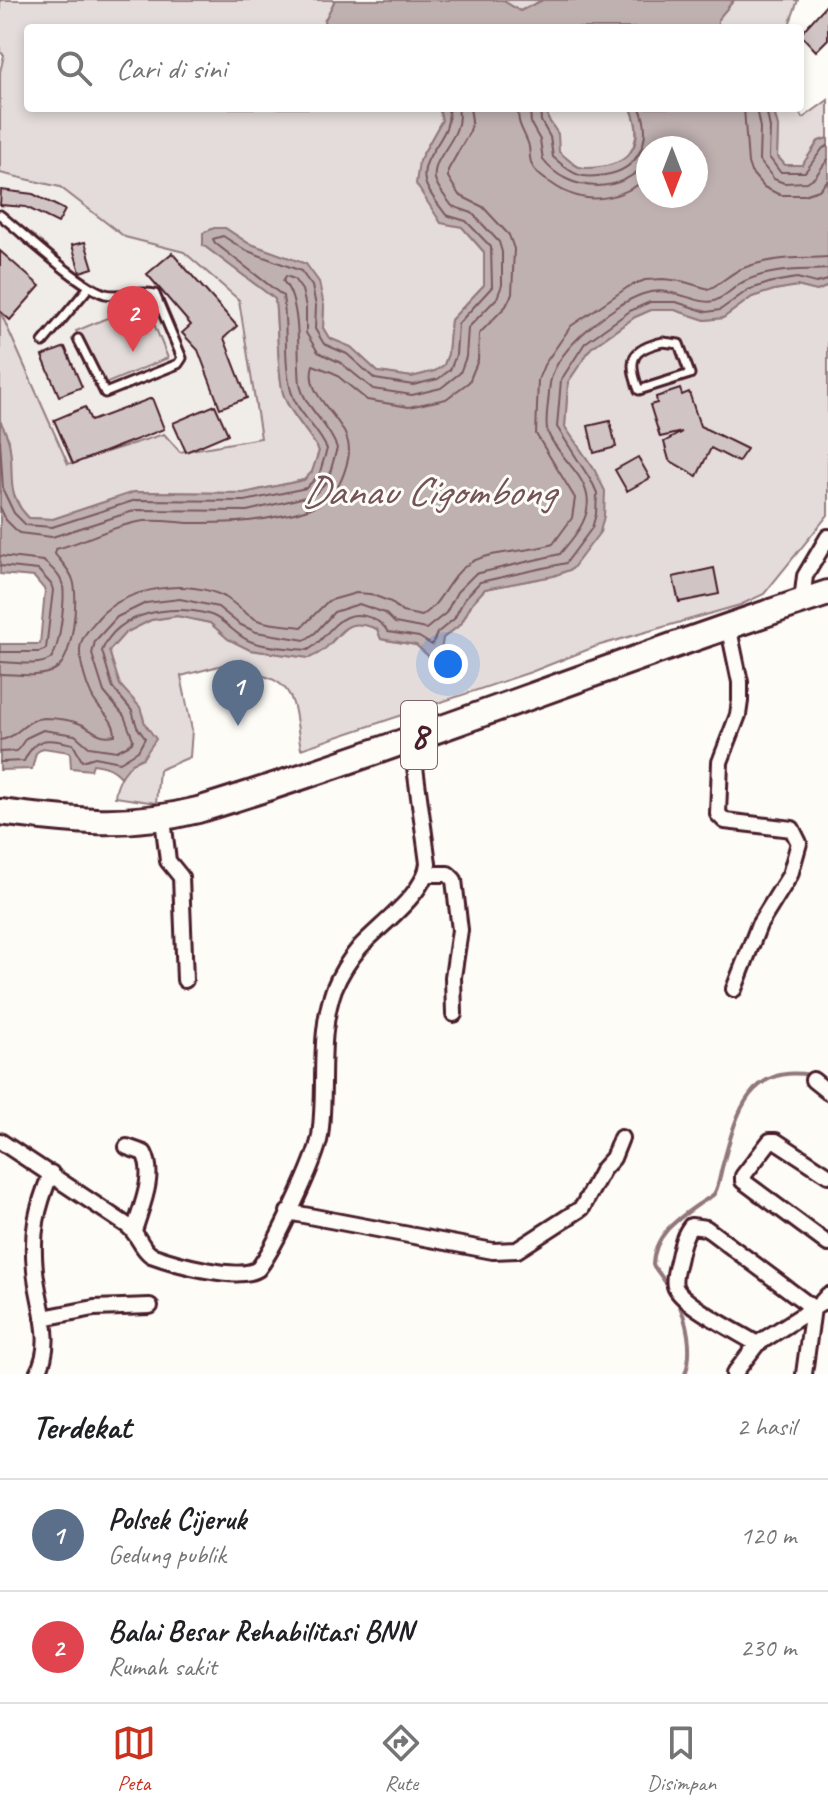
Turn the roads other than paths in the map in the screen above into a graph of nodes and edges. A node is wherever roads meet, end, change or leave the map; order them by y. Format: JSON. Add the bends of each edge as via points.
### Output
{"nodes":[{"id":1,"x":0,"y":215,"type":"edge"},
{"id":2,"x":89,"y":287,"type":"junction"},
{"id":3,"x":78,"y":339,"type":"dead end"},
{"id":4,"x":43,"y":342,"type":"dead end"},
{"id":5,"x":666,"y":383,"type":"joint"},
{"id":6,"x":828,"y":537,"type":"edge"},
{"id":7,"x":823,"y":554,"type":"edge"},
{"id":8,"x":828,"y":593,"type":"edge"},
{"id":9,"x":802,"y":601,"type":"junction"},
{"id":10,"x":728,"y":625,"type":"junction"},
{"id":11,"x":411,"y":738,"type":"junction"},
{"id":12,"x":0,"y":812,"type":"edge"},
{"id":13,"x":163,"y":819,"type":"junction"},
{"id":14,"x":427,"y":874,"type":"junction"},
{"id":15,"x":185,"y":980,"type":"dead end"},
{"id":16,"x":734,"y":989,"type":"dead end"},
{"id":17,"x":454,"y":1014,"type":"dead end"},
{"id":18,"x":813,"y":1080,"type":"dead end"},
{"id":19,"x":828,"y":1092,"type":"edge"},
{"id":20,"x":621,"y":1138,"type":"dead end"},
{"id":21,"x":0,"y":1141,"type":"edge"},
{"id":22,"x":127,"y":1147,"type":"dead end"},
{"id":23,"x":51,"y":1173,"type":"junction"},
{"id":24,"x":828,"y":1175,"type":"edge"},
{"id":25,"x":288,"y":1212,"type":"junction"},
{"id":26,"x":134,"y":1231,"type":"junction"},
{"id":27,"x":828,"y":1244,"type":"edge"},
{"id":28,"x":824,"y":1300,"type":"edge"},
{"id":29,"x":150,"y":1306,"type":"dead end"},
{"id":30,"x":43,"y":1318,"type":"junction"},
{"id":31,"x":757,"y":1344,"type":"junction"},
{"id":32,"x":37,"y":1374,"type":"edge"},
{"id":33,"x":734,"y":1374,"type":"edge"},
{"id":34,"x":804,"y":1374,"type":"edge"}],
"edges":[{"from":1,"to":2,"type":"lane"},
{"from":2,"to":3,"type":"lane","via":[[113,295],[155,294],[182,358],[105,393]]},
{"from":2,"to":4,"type":"lane"},
{"from":5,"to":5,"type":"lane","via":[[639,390],[633,367],[637,351],[663,342],[679,344],[690,374]]},
{"from":6,"to":7,"type":"street"},
{"from":7,"to":9,"type":"street","via":[[805,576]]},
{"from":8,"to":9,"type":"highway","number":"8"},
{"from":9,"to":10,"type":"highway","number":"8"},
{"from":10,"to":11,"type":"highway","number":"8"},
{"from":10,"to":16,"type":"street","via":[[740,701],[720,762],[718,814],[725,821],[792,829],[799,843],[790,875],[759,925]]},
{"from":11,"to":13,"type":"highway","number":"8"},
{"from":11,"to":14,"type":"street"},
{"from":12,"to":13,"type":"highway","number":"8","via":[[87,823]]},
{"from":13,"to":15,"type":"street","via":[[168,861],[181,877]]},
{"from":14,"to":17,"type":"street","via":[[448,874],[454,880],[460,930]]},
{"from":14,"to":25,"type":"street","via":[[353,956],[335,988],[322,1058],[320,1136]]},
{"from":18,"to":19,"type":"street"},
{"from":20,"to":25,"type":"street","via":[[582,1208],[517,1250],[493,1251]]},
{"from":21,"to":23,"type":"street"},
{"from":22,"to":26,"type":"street","via":[[144,1153],[150,1167]]},
{"from":23,"to":26,"type":"street"},
{"from":23,"to":30,"type":"street","via":[[37,1208],[35,1234]]},
{"from":24,"to":27,"type":"street","via":[[770,1141],[743,1181]]},
{"from":25,"to":26,"type":"street","via":[[263,1262],[243,1275],[151,1255]]},
{"from":28,"to":31,"type":"street"},
{"from":28,"to":31,"type":"street","via":[[706,1228],[691,1226],[684,1236],[676,1289]]},
{"from":28,"to":34,"type":"street"},
{"from":29,"to":30,"type":"street","via":[[94,1308]]},
{"from":30,"to":32,"type":"street","via":[[47,1344]]},
{"from":31,"to":33,"type":"street"}]}
